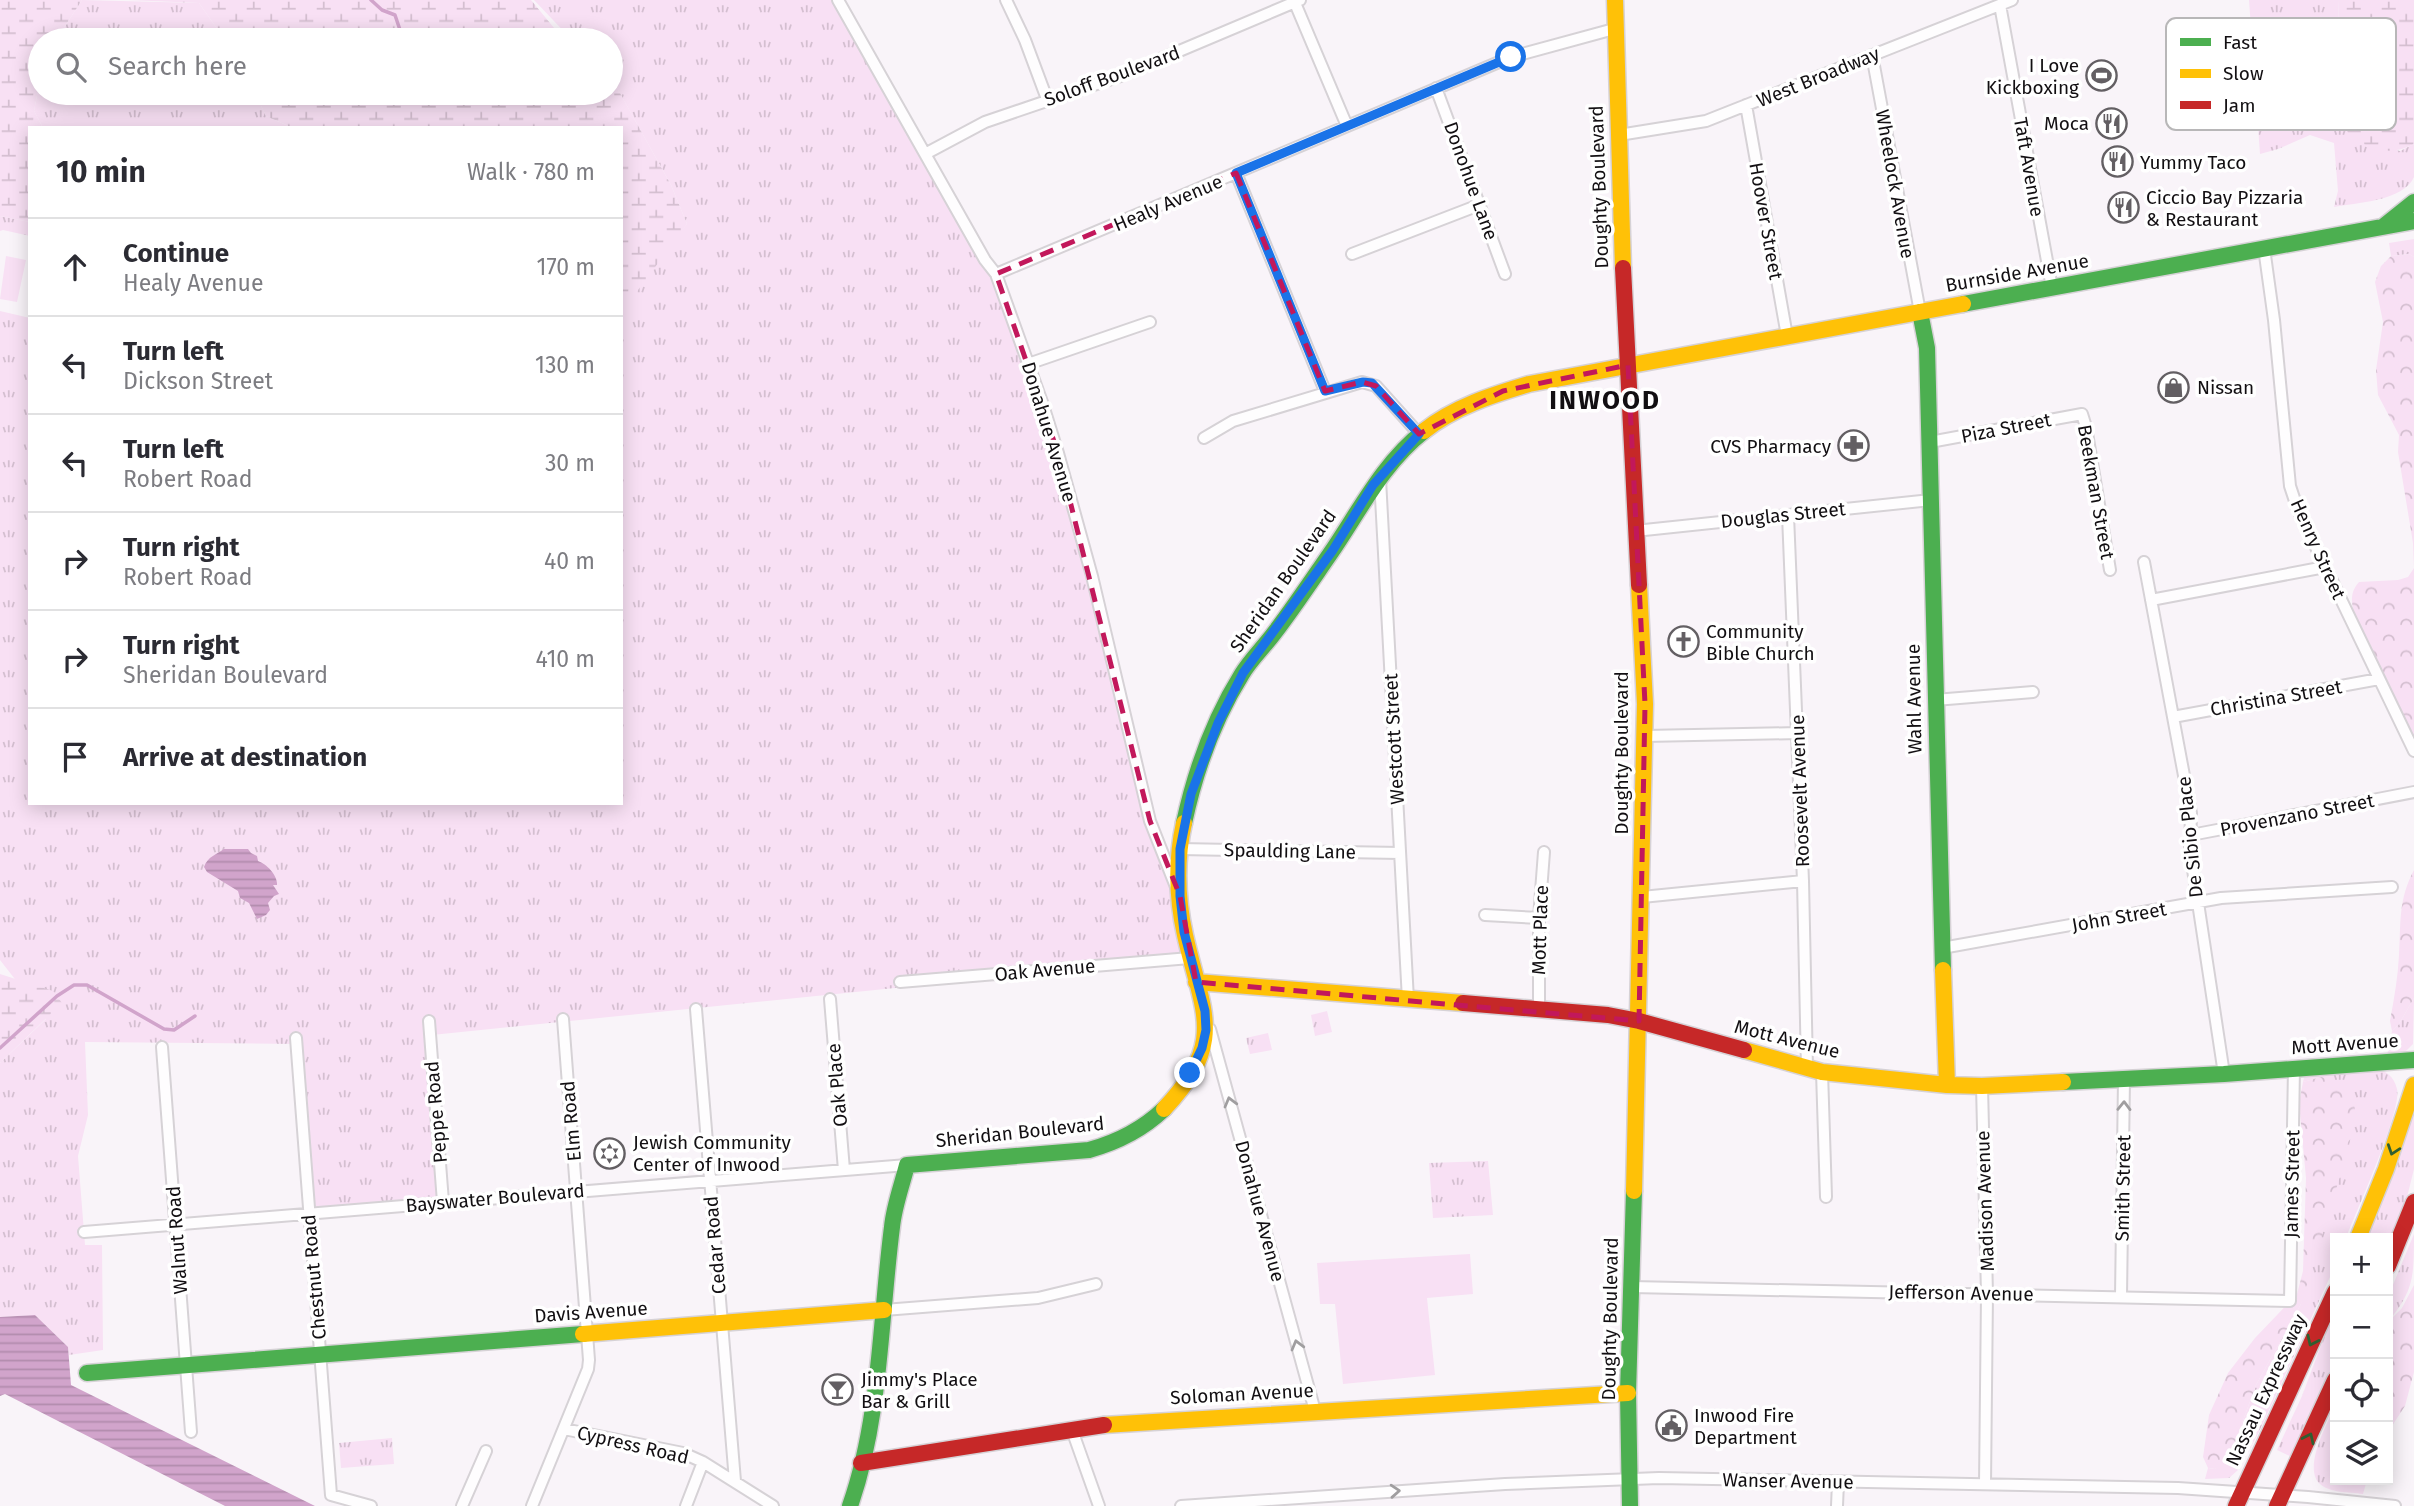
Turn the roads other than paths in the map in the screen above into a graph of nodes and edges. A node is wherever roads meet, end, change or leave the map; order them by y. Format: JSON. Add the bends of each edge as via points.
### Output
{"nodes":[{"id":1,"x":838,"y":0,"type":"edge"},
{"id":2,"x":1006,"y":0,"type":"edge"},
{"id":3,"x":1615,"y":0,"type":"edge"},
{"id":4,"x":2012,"y":0,"type":"edge"},
{"id":5,"x":1297,"y":1,"type":"edge"},
{"id":6,"x":2000,"y":5,"type":"junction"},
{"id":7,"x":1614,"y":29,"type":"junction"},
{"id":8,"x":1872,"y":55,"type":"junction"},
{"id":9,"x":1436,"y":88,"type":"junction"},
{"id":10,"x":1047,"y":99,"type":"junction"},
{"id":11,"x":1746,"y":105,"type":"junction"},
{"id":12,"x":1347,"y":126,"type":"junction"},
{"id":13,"x":1619,"y":135,"type":"junction"},
{"id":14,"x":925,"y":154,"type":"junction"},
{"id":15,"x":1236,"y":173,"type":"junction"},
{"id":16,"x":2414,"y":202,"type":"edge"},
{"id":17,"x":1479,"y":205,"type":"junction"},
{"id":18,"x":2414,"y":221,"type":"edge"},
{"id":19,"x":2384,"y":226,"type":"junction"},
{"id":20,"x":2264,"y":248,"type":"junction"},
{"id":21,"x":1352,"y":254,"type":"dead end"},
{"id":22,"x":996,"y":274,"type":"junction"},
{"id":23,"x":1505,"y":275,"type":"dead end"},
{"id":24,"x":2052,"y":288,"type":"junction"},
{"id":25,"x":1920,"y":312,"type":"junction"},
{"id":26,"x":1150,"y":322,"type":"dead end"},
{"id":27,"x":1787,"y":336,"type":"junction"},
{"id":28,"x":1028,"y":364,"type":"junction"},
{"id":29,"x":1628,"y":365,"type":"junction"},
{"id":30,"x":1325,"y":391,"type":"junction"},
{"id":31,"x":2082,"y":414,"type":"joint"},
{"id":32,"x":1419,"y":434,"type":"junction"},
{"id":33,"x":1204,"y":438,"type":"dead end"},
{"id":34,"x":1930,"y":442,"type":"junction"},
{"id":35,"x":1380,"y":477,"type":"junction"},
{"id":36,"x":1931,"y":500,"type":"junction"},
{"id":37,"x":1788,"y":515,"type":"junction"},
{"id":38,"x":1635,"y":531,"type":"junction"},
{"id":39,"x":2144,"y":562,"type":"dead end"},
{"id":40,"x":2325,"y":567,"type":"junction"},
{"id":41,"x":2110,"y":570,"type":"dead end"},
{"id":42,"x":2151,"y":600,"type":"junction"},
{"id":43,"x":2379,"y":679,"type":"junction"},
{"id":44,"x":2033,"y":692,"type":"dead end"},
{"id":45,"x":1935,"y":700,"type":"junction"},
{"id":46,"x":2173,"y":717,"type":"junction"},
{"id":47,"x":1798,"y":733,"type":"junction"},
{"id":48,"x":1645,"y":736,"type":"junction"},
{"id":49,"x":2414,"y":751,"type":"edge"},
{"id":50,"x":2409,"y":793,"type":"edge"},
{"id":51,"x":2191,"y":835,"type":"junction"},
{"id":52,"x":1180,"y":849,"type":"junction"},
{"id":53,"x":1544,"y":852,"type":"dead end"},
{"id":54,"x":1400,"y":853,"type":"junction"},
{"id":55,"x":1803,"y":881,"type":"junction"},
{"id":56,"x":2392,"y":887,"type":"dead end"},
{"id":57,"x":1180,"y":896,"type":"junction"},
{"id":58,"x":1642,"y":897,"type":"junction"},
{"id":59,"x":2198,"y":904,"type":"junction"},
{"id":60,"x":1485,"y":915,"type":"dead end"},
{"id":61,"x":1539,"y":918,"type":"junction"},
{"id":62,"x":1942,"y":948,"type":"junction"},
{"id":63,"x":1190,"y":958,"type":"junction"},
{"id":64,"x":900,"y":982,"type":"dead end"},
{"id":65,"x":1196,"y":982,"type":"junction"},
{"id":66,"x":830,"y":999,"type":"dead end"},
{"id":67,"x":1408,"y":1000,"type":"junction"},
{"id":68,"x":696,"y":1009,"type":"dead end"},
{"id":69,"x":1539,"y":1009,"type":"junction"},
{"id":70,"x":1205,"y":1011,"type":"junction"},
{"id":71,"x":563,"y":1019,"type":"dead end"},
{"id":72,"x":429,"y":1021,"type":"dead end"},
{"id":73,"x":1640,"y":1021,"type":"junction"},
{"id":74,"x":296,"y":1038,"type":"dead end"},
{"id":75,"x":162,"y":1047,"type":"dead end"},
{"id":76,"x":2414,"y":1060,"type":"edge"},
{"id":77,"x":2294,"y":1068,"type":"junction"},
{"id":78,"x":1814,"y":1070,"type":"junction"},
{"id":79,"x":2224,"y":1074,"type":"junction"},
{"id":80,"x":2124,"y":1079,"type":"junction"},
{"id":81,"x":1947,"y":1085,"type":"junction"},
{"id":82,"x":2414,"y":1085,"type":"edge"},
{"id":83,"x":1982,"y":1086,"type":"junction"},
{"id":84,"x":907,"y":1165,"type":"junction"},
{"id":85,"x":844,"y":1170,"type":"junction"},
{"id":86,"x":710,"y":1182,"type":"junction"},
{"id":87,"x":576,"y":1192,"type":"junction"},
{"id":88,"x":1826,"y":1197,"type":"dead end"},
{"id":89,"x":443,"y":1202,"type":"junction"},
{"id":90,"x":2414,"y":1202,"type":"edge"},
{"id":91,"x":309,"y":1213,"type":"junction"},
{"id":92,"x":175,"y":1224,"type":"junction"},
{"id":93,"x":84,"y":1232,"type":"dead end"},
{"id":94,"x":2360,"y":1233,"type":"edge"},
{"id":95,"x":2393,"y":1254,"type":"edge"},
{"id":96,"x":1096,"y":1284,"type":"dead end"},
{"id":97,"x":1632,"y":1287,"type":"junction"},
{"id":98,"x":1987,"y":1294,"type":"junction"},
{"id":99,"x":2121,"y":1296,"type":"junction"},
{"id":100,"x":2333,"y":1296,"type":"edge"},
{"id":101,"x":2290,"y":1301,"type":"joint"},
{"id":102,"x":884,"y":1310,"type":"junction"},
{"id":103,"x":722,"y":1323,"type":"junction"},
{"id":104,"x":587,"y":1333,"type":"junction"},
{"id":105,"x":320,"y":1354,"type":"junction"},
{"id":106,"x":186,"y":1365,"type":"junction"},
{"id":107,"x":87,"y":1373,"type":"dead end"},
{"id":108,"x":2330,"y":1391,"type":"edge"},
{"id":109,"x":1629,"y":1392,"type":"junction"},
{"id":110,"x":1315,"y":1411,"type":"junction"},
{"id":111,"x":564,"y":1429,"type":"junction"},
{"id":112,"x":1072,"y":1430,"type":"junction"},
{"id":113,"x":191,"y":1432,"type":"dead end"},
{"id":114,"x":486,"y":1451,"type":"dead end"},
{"id":115,"x":704,"y":1462,"type":"junction"},
{"id":116,"x":861,"y":1463,"type":"junction"},
{"id":117,"x":1630,"y":1479,"type":"junction"},
{"id":118,"x":735,"y":1481,"type":"junction"},
{"id":119,"x":1838,"y":1482,"type":"junction"},
{"id":120,"x":1985,"y":1484,"type":"junction"},
{"id":121,"x":2239,"y":1499,"type":"edge"},
{"id":122,"x":2280,"y":1501,"type":"edge"},
{"id":123,"x":2359,"y":1504,"type":"edge"},
{"id":124,"x":371,"y":1506,"type":"edge"},
{"id":125,"x":461,"y":1506,"type":"edge"},
{"id":126,"x":532,"y":1506,"type":"edge"},
{"id":127,"x":686,"y":1506,"type":"edge"},
{"id":128,"x":773,"y":1506,"type":"edge"},
{"id":129,"x":850,"y":1506,"type":"edge"},
{"id":130,"x":1099,"y":1506,"type":"edge"},
{"id":131,"x":1181,"y":1506,"type":"edge"},
{"id":132,"x":1630,"y":1506,"type":"edge"},
{"id":133,"x":1837,"y":1506,"type":"edge"},
{"id":134,"x":2395,"y":1506,"type":"edge"}],
"edges":[{"from":1,"to":14,"type":"street","name":"Donahue Avenue"},
{"from":2,"to":10,"type":"street"},
{"from":3,"to":7,"type":"main road","name":"Doughty Boulevard"},
{"from":4,"to":6,"type":"street","name":"West Broadway"},
{"from":5,"to":10,"type":"street","name":"Soloff Boulevard","via":[[1120,76]]},
{"from":5,"to":12,"type":"street"},
{"from":6,"to":8,"type":"street","name":"West Broadway"},
{"from":6,"to":24,"type":"street","name":"Taft Avenue"},
{"from":7,"to":9,"type":"street","name":"Healy Avenue","via":[[1511,57]]},
{"from":7,"to":13,"type":"main road","name":"Doughty Boulevard"},
{"from":8,"to":11,"type":"street","name":"West Broadway"},
{"from":8,"to":25,"type":"street","name":"Wheelock Avenue"},
{"from":9,"to":12,"type":"street","name":"Healy Avenue"},
{"from":9,"to":17,"type":"street","name":"Donohue Lane"},
{"from":10,"to":14,"type":"street","name":"Soloff Boulevard","via":[[985,122]]},
{"from":11,"to":13,"type":"street","name":"West Broadway","via":[[1696,123]]},
{"from":11,"to":27,"type":"street","name":"Hoover Street"},
{"from":12,"to":15,"type":"street","name":"Healy Avenue"},
{"from":13,"to":29,"type":"main road","name":"Doughty Boulevard"},
{"from":14,"to":22,"type":"street","name":"Donahue Avenue"},
{"from":15,"to":22,"type":"street","name":"Healy Avenue"},
{"from":15,"to":30,"type":"street"},
{"from":16,"to":19,"type":"main road"},
{"from":17,"to":21,"type":"street"},
{"from":17,"to":23,"type":"street","name":"Donohue Lane"},
{"from":18,"to":19,"type":"main road","name":"Burnside Avenue"},
{"from":19,"to":20,"type":"main road","name":"Burnside Avenue"},
{"from":20,"to":24,"type":"main road","name":"Burnside Avenue"},
{"from":20,"to":40,"type":"street","name":"Henry Street","via":[[2290,486]]},
{"from":22,"to":28,"type":"street","name":"Donahue Avenue"},
{"from":24,"to":25,"type":"main road","name":"Burnside Avenue"},
{"from":25,"to":27,"type":"main road","name":"Burnside Avenue"},
{"from":25,"to":34,"type":"main road","name":"Wahl Avenue","via":[[1927,348]]},
{"from":26,"to":28,"type":"street"},
{"from":27,"to":29,"type":"main road","name":"Burnside Avenue"},
{"from":28,"to":57,"type":"street","name":"Donahue Avenue","via":[[1092,576],[1150,821]]},
{"from":29,"to":32,"type":"main road","name":"Sheridan Boulevard","via":[[1503,391]]},
{"from":29,"to":38,"type":"main road","name":"Doughty Boulevard"},
{"from":30,"to":32,"type":"street","via":[[1372,383]]},
{"from":30,"to":33,"type":"street","via":[[1233,421]]},
{"from":31,"to":34,"type":"street","name":"Piza Street"},
{"from":31,"to":41,"type":"street","name":"Beekman Street"},
{"from":32,"to":35,"type":"main road","name":"Sheridan Boulevard"},
{"from":34,"to":36,"type":"main road","name":"Wahl Avenue"},
{"from":35,"to":52,"type":"main road","name":"Sheridan Boulevard","via":[[1243,673],[1191,794]]},
{"from":35,"to":54,"type":"street","name":"Westcott Street"},
{"from":36,"to":37,"type":"street","name":"Douglas Street"},
{"from":36,"to":45,"type":"main road","name":"Wahl Avenue"},
{"from":37,"to":38,"type":"street","name":"Douglas Street"},
{"from":37,"to":47,"type":"street","name":"Roosevelt Avenue"},
{"from":38,"to":48,"type":"main road","name":"Doughty Boulevard"},
{"from":39,"to":42,"type":"street","name":"De Sibio Place"},
{"from":40,"to":42,"type":"street"},
{"from":40,"to":43,"type":"street","name":"Henry Street"},
{"from":42,"to":46,"type":"street","name":"De Sibio Place"},
{"from":43,"to":46,"type":"street","name":"Christina Street"},
{"from":43,"to":49,"type":"street","name":"Henry Street"},
{"from":44,"to":45,"type":"street"},
{"from":45,"to":62,"type":"main road","name":"Wahl Avenue"},
{"from":46,"to":51,"type":"street","name":"De Sibio Place"},
{"from":47,"to":48,"type":"street"},
{"from":47,"to":55,"type":"street","name":"Roosevelt Avenue"},
{"from":48,"to":58,"type":"main road","name":"Doughty Boulevard"},
{"from":50,"to":51,"type":"street","name":"Provenzano Street"},
{"from":51,"to":59,"type":"street","name":"De Sibio Place"},
{"from":52,"to":54,"type":"street","name":"Spaulding Lane"},
{"from":52,"to":57,"type":"main road","name":"Sheridan Boulevard"},
{"from":53,"to":61,"type":"street","name":"Mott Place"},
{"from":54,"to":67,"type":"street","name":"Westcott Street"},
{"from":55,"to":58,"type":"street"},
{"from":55,"to":78,"type":"street","name":"Roosevelt Avenue"},
{"from":56,"to":59,"type":"street","name":"John Street","via":[[2221,898]]},
{"from":57,"to":63,"type":"main road","name":"Sheridan Boulevard"},
{"from":58,"to":73,"type":"main road","name":"Doughty Boulevard"},
{"from":59,"to":62,"type":"street","name":"John Street"},
{"from":59,"to":79,"type":"street","name":"De Sibio Place"},
{"from":60,"to":61,"type":"street"},
{"from":61,"to":69,"type":"street","name":"Mott Place"},
{"from":62,"to":81,"type":"main road","name":"Wahl Avenue"},
{"from":63,"to":64,"type":"street","name":"Oak Avenue"},
{"from":63,"to":65,"type":"main road","name":"Sheridan Boulevard"},
{"from":65,"to":67,"type":"main road","name":"Mott Avenue"},
{"from":65,"to":70,"type":"main road","name":"Sheridan Boulevard"},
{"from":66,"to":85,"type":"street","name":"Oak Place"},
{"from":67,"to":69,"type":"main road","name":"Mott Avenue"},
{"from":68,"to":86,"type":"street","name":"Cedar Road"},
{"from":69,"to":73,"type":"main road","name":"Mott Avenue"},
{"from":70,"to":84,"type":"main road","name":"Sheridan Boulevard","via":[[1202,1048],[1190,1073],[1169,1104],[1143,1128],[1117,1142],[1089,1150]]},
{"from":110,"to":70,"type":"street","name":"Donahue Avenue","one_way":true},
{"from":71,"to":87,"type":"street","name":"Elm Road"},
{"from":72,"to":89,"type":"street","name":"Peppe Road"},
{"from":73,"to":78,"type":"main road","name":"Mott Avenue"},
{"from":73,"to":97,"type":"main road","name":"Doughty Boulevard"},
{"from":74,"to":91,"type":"street","name":"Chestnut Road"},
{"from":75,"to":92,"type":"street","name":"Walnut Road"},
{"from":76,"to":77,"type":"main road","name":"Mott Avenue"},
{"from":77,"to":79,"type":"main road","name":"Mott Avenue"},
{"from":77,"to":101,"type":"street","name":"James Street"},
{"from":78,"to":81,"type":"main road","name":"Mott Avenue"},
{"from":78,"to":88,"type":"street","name":"Roosevelt Avenue"},
{"from":79,"to":80,"type":"main road","name":"Mott Avenue"},
{"from":80,"to":83,"type":"main road","name":"Mott Avenue"},
{"from":99,"to":80,"type":"street","name":"Smith Street","one_way":true},
{"from":81,"to":83,"type":"main road","name":"Mott Avenue"},
{"from":82,"to":94,"type":"main road","one_way":true},
{"from":83,"to":98,"type":"street","name":"Madison Avenue"},
{"from":84,"to":85,"type":"street","name":"Bayswater Boulevard"},
{"from":84,"to":102,"type":"main road","via":[[892,1224]]},
{"from":85,"to":86,"type":"street","name":"Bayswater Boulevard"},
{"from":86,"to":87,"type":"street","name":"Bayswater Boulevard"},
{"from":86,"to":103,"type":"street","name":"Cedar Road"},
{"from":87,"to":89,"type":"street","name":"Bayswater Boulevard"},
{"from":87,"to":104,"type":"street","name":"Elm Road"},
{"from":89,"to":91,"type":"street","name":"Bayswater Boulevard"},
{"from":90,"to":95,"type":"main road"},
{"from":91,"to":92,"type":"street","name":"Bayswater Boulevard"},
{"from":91,"to":105,"type":"street","name":"Chestnut Road"},
{"from":92,"to":93,"type":"street","name":"Bayswater Boulevard"},
{"from":92,"to":106,"type":"street","name":"Walnut Road"},
{"from":96,"to":102,"type":"street","name":"Davis Avenue","via":[[1038,1298]]},
{"from":97,"to":98,"type":"street","name":"Jefferson Avenue"},
{"from":97,"to":109,"type":"main road","name":"Doughty Boulevard"},
{"from":98,"to":99,"type":"street","name":"Jefferson Avenue"},
{"from":98,"to":120,"type":"street","name":"Madison Avenue"},
{"from":99,"to":101,"type":"street","name":"Jefferson Avenue"},
{"from":100,"to":121,"type":"main road","name":"Nassau Expressway","one_way":true},
{"from":102,"to":103,"type":"main road","name":"Davis Avenue"},
{"from":102,"to":116,"type":"main road","via":[[877,1382]]},
{"from":103,"to":104,"type":"main road","name":"Davis Avenue"},
{"from":103,"to":118,"type":"street","name":"Cedar Road"},
{"from":104,"to":105,"type":"main road","name":"Davis Avenue"},
{"from":104,"to":111,"type":"street","name":"Elm Road","via":[[588,1369]]},
{"from":105,"to":106,"type":"main road","name":"Davis Avenue"},
{"from":105,"to":124,"type":"street","name":"Chestnut Road","via":[[331,1495]]},
{"from":106,"to":107,"type":"main road","name":"Davis Avenue"},
{"from":106,"to":113,"type":"street","name":"Walnut Road"},
{"from":122,"to":108,"type":"main road","one_way":true},
{"from":109,"to":110,"type":"main road","name":"Soloman Avenue"},
{"from":109,"to":117,"type":"main road","name":"Doughty Boulevard"},
{"from":110,"to":112,"type":"main road","name":"Soloman Avenue","via":[[1121,1422]]},
{"from":111,"to":115,"type":"street","name":"Cypress Road"},
{"from":111,"to":126,"type":"street","name":"Elm Road"},
{"from":112,"to":116,"type":"main road","name":"Soloman Avenue"},
{"from":112,"to":130,"type":"street"},
{"from":114,"to":125,"type":"street"},
{"from":115,"to":118,"type":"street","name":"Cypress Road"},
{"from":115,"to":127,"type":"street"},
{"from":116,"to":129,"type":"main road"},
{"from":117,"to":119,"type":"street","name":"Wanser Avenue"},
{"from":131,"to":117,"type":"street","name":"Wanser Avenue","one_way":true},
{"from":117,"to":132,"type":"main road","name":"Doughty Boulevard"},
{"from":118,"to":128,"type":"street","name":"Cypress Road"},
{"from":119,"to":120,"type":"street","name":"Wanser Avenue"},
{"from":119,"to":133,"type":"street"},
{"from":120,"to":121,"type":"street","name":"Wanser Avenue","via":[[2165,1488]]},
{"from":121,"to":122,"type":"street","name":"Wanser Avenue"},
{"from":122,"to":123,"type":"street","name":"Wanser Avenue"},
{"from":123,"to":134,"type":"street","name":"Wanser Avenue"}]}
